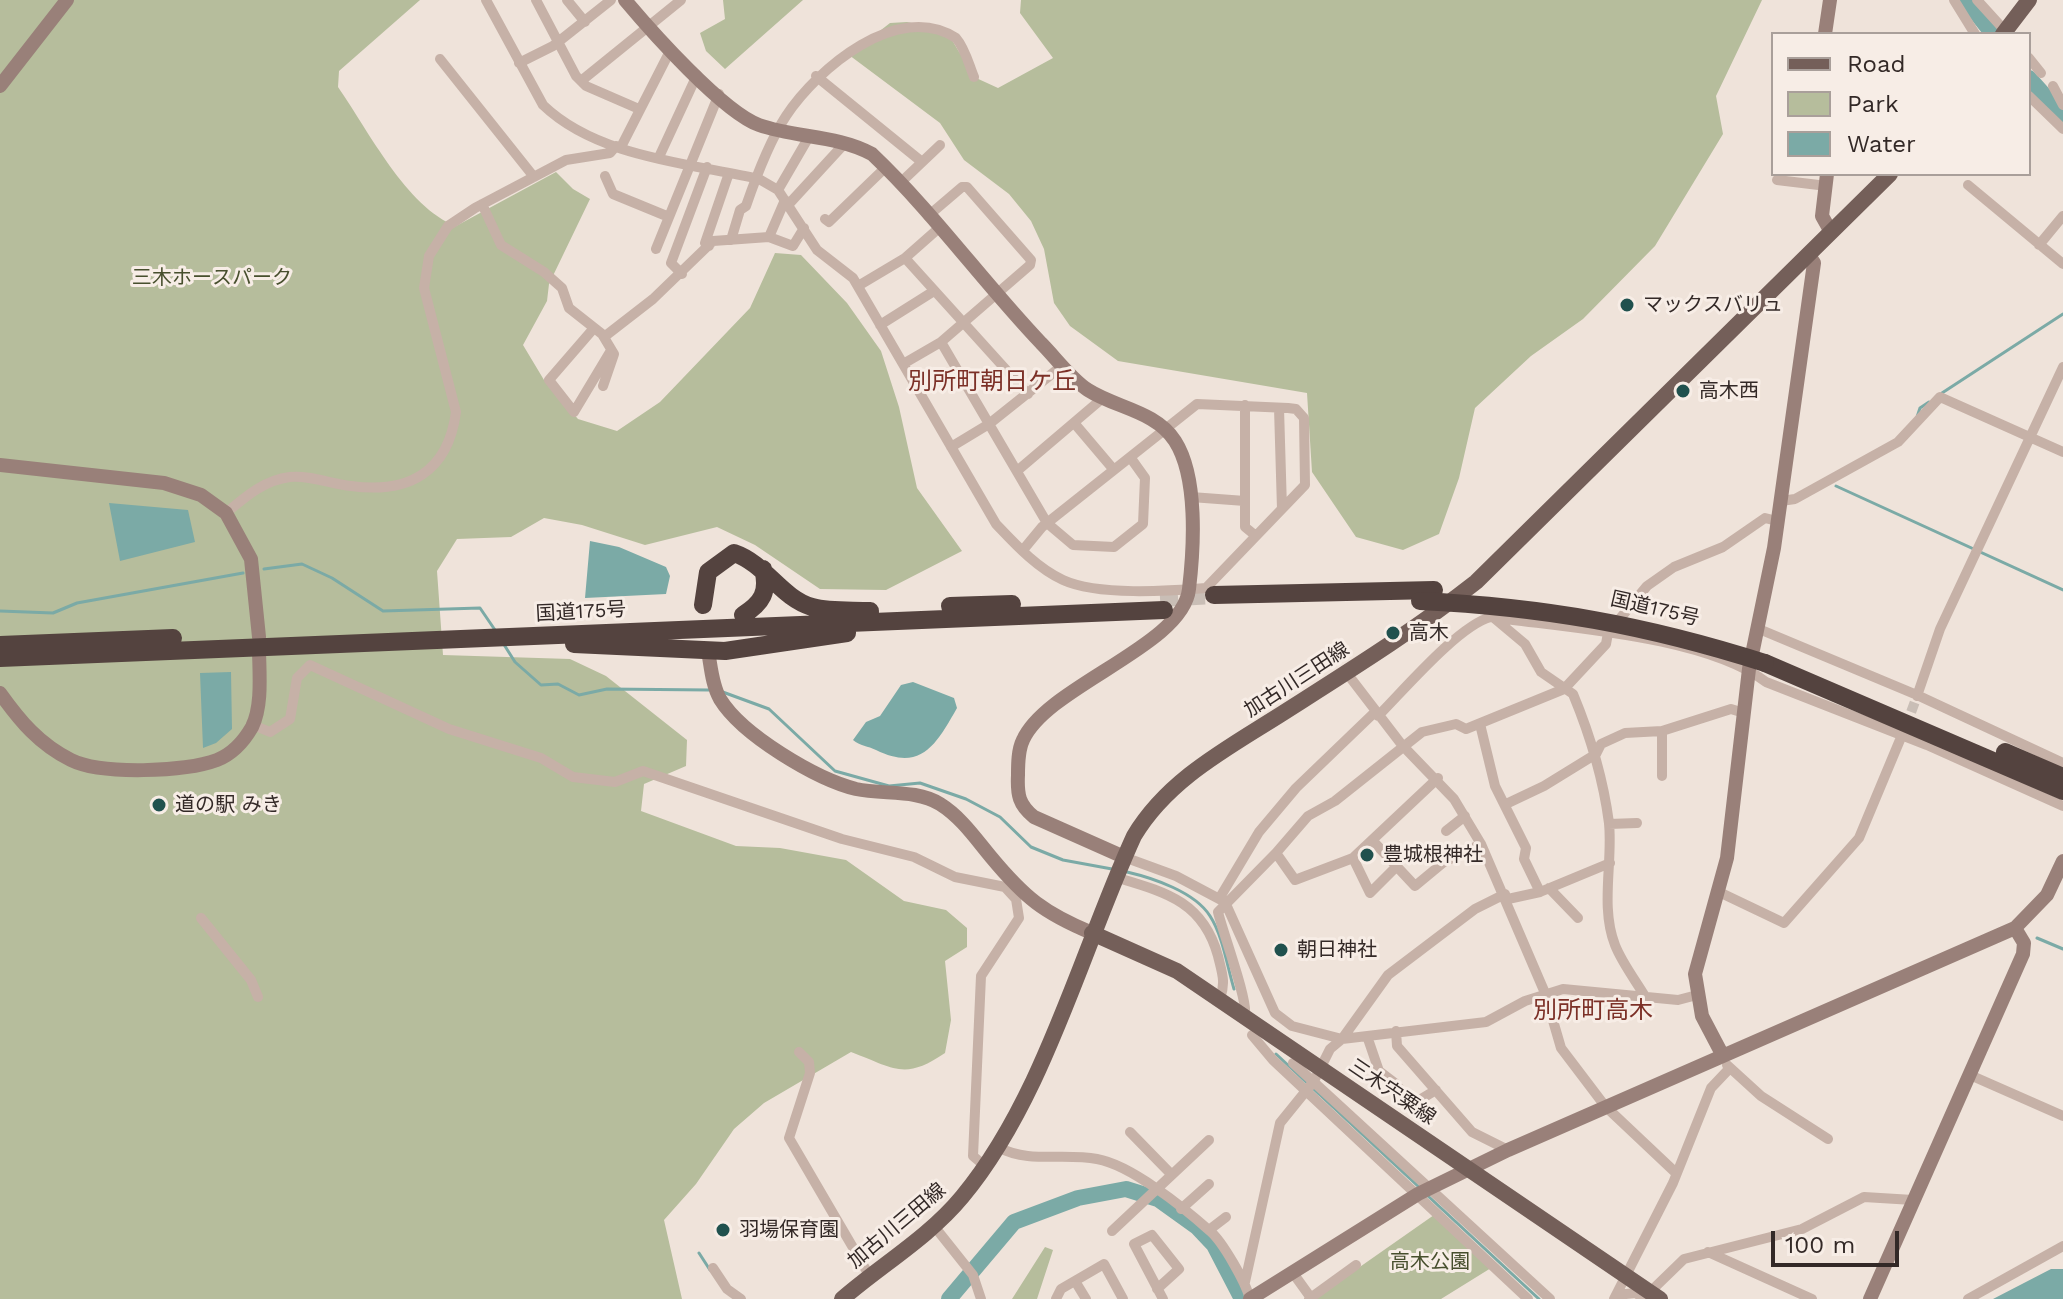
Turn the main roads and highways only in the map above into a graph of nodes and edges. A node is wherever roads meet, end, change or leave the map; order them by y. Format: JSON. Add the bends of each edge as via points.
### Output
{"nodes":[{"id":1,"x":2029,"y":0,"type":"edge"},
{"id":2,"x":2007,"y":32,"type":"edge"},
{"id":3,"x":1888,"y":176,"type":"edge"},
{"id":4,"x":763,"y":569,"type":"junction"},
{"id":5,"x":1211,"y":601,"type":"tunnel mouth"},
{"id":6,"x":703,"y":605,"type":"dead end"},
{"id":7,"x":873,"y":611,"type":"junction"},
{"id":8,"x":743,"y":615,"type":"junction"},
{"id":9,"x":920,"y":619,"type":"junction"},
{"id":10,"x":489,"y":638,"type":"junction"},
{"id":11,"x":259,"y":642,"type":"junction"},
{"id":12,"x":0,"y":645,"type":"edge"},
{"id":13,"x":0,"y":658,"type":"edge"},
{"id":14,"x":1760,"y":661,"type":"junction"},
{"id":15,"x":2063,"y":777,"type":"edge"},
{"id":16,"x":2063,"y":791,"type":"edge"},
{"id":17,"x":1092,"y":933,"type":"junction"},
{"id":18,"x":1651,"y":1297,"type":"edge"},
{"id":19,"x":842,"y":1299,"type":"edge"}],
"edges":[{"from":1,"to":2,"type":"main road"},
{"from":3,"to":17,"type":"main road","name":"加古川三田線","via":[[1523,539],[1425,622],[1159,799],[1142,822]]},
{"from":4,"to":6,"type":"highway","via":[[734,553],[721,559],[708,572]]},
{"from":4,"to":7,"type":"highway","via":[[812,607]]},
{"from":4,"to":8,"type":"highway","via":[[764,595]]},
{"from":5,"to":14,"type":"highway","name":"国道175号","via":[[1427,596],[1605,607],[1685,625]]},
{"from":7,"to":8,"type":"highway","name":"国道175号"},
{"from":7,"to":9,"type":"highway","name":"国道175号","via":[[1162,604]]},
{"from":8,"to":11,"type":"highway","name":"国道175号"},
{"from":9,"to":10,"type":"highway","name":"国道175号"},
{"from":9,"to":10,"type":"highway","via":[[899,627],[707,644]]},
{"from":10,"to":11,"type":"highway","name":"国道175号"},
{"from":11,"to":12,"type":"highway","name":"国道175号"},
{"from":11,"to":13,"type":"highway","name":"国道175号"},
{"from":14,"to":15,"type":"highway","name":"国道175号"},
{"from":14,"to":16,"type":"highway","name":"国道175号"},
{"from":17,"to":18,"type":"main road","name":"三木宍粟線","via":[[1177,971],[1245,1015],[1317,1074],[1468,1169]]},
{"from":17,"to":19,"type":"main road","name":"加古川三田線","via":[[1026,1098],[1000,1148],[934,1226]]}]}
